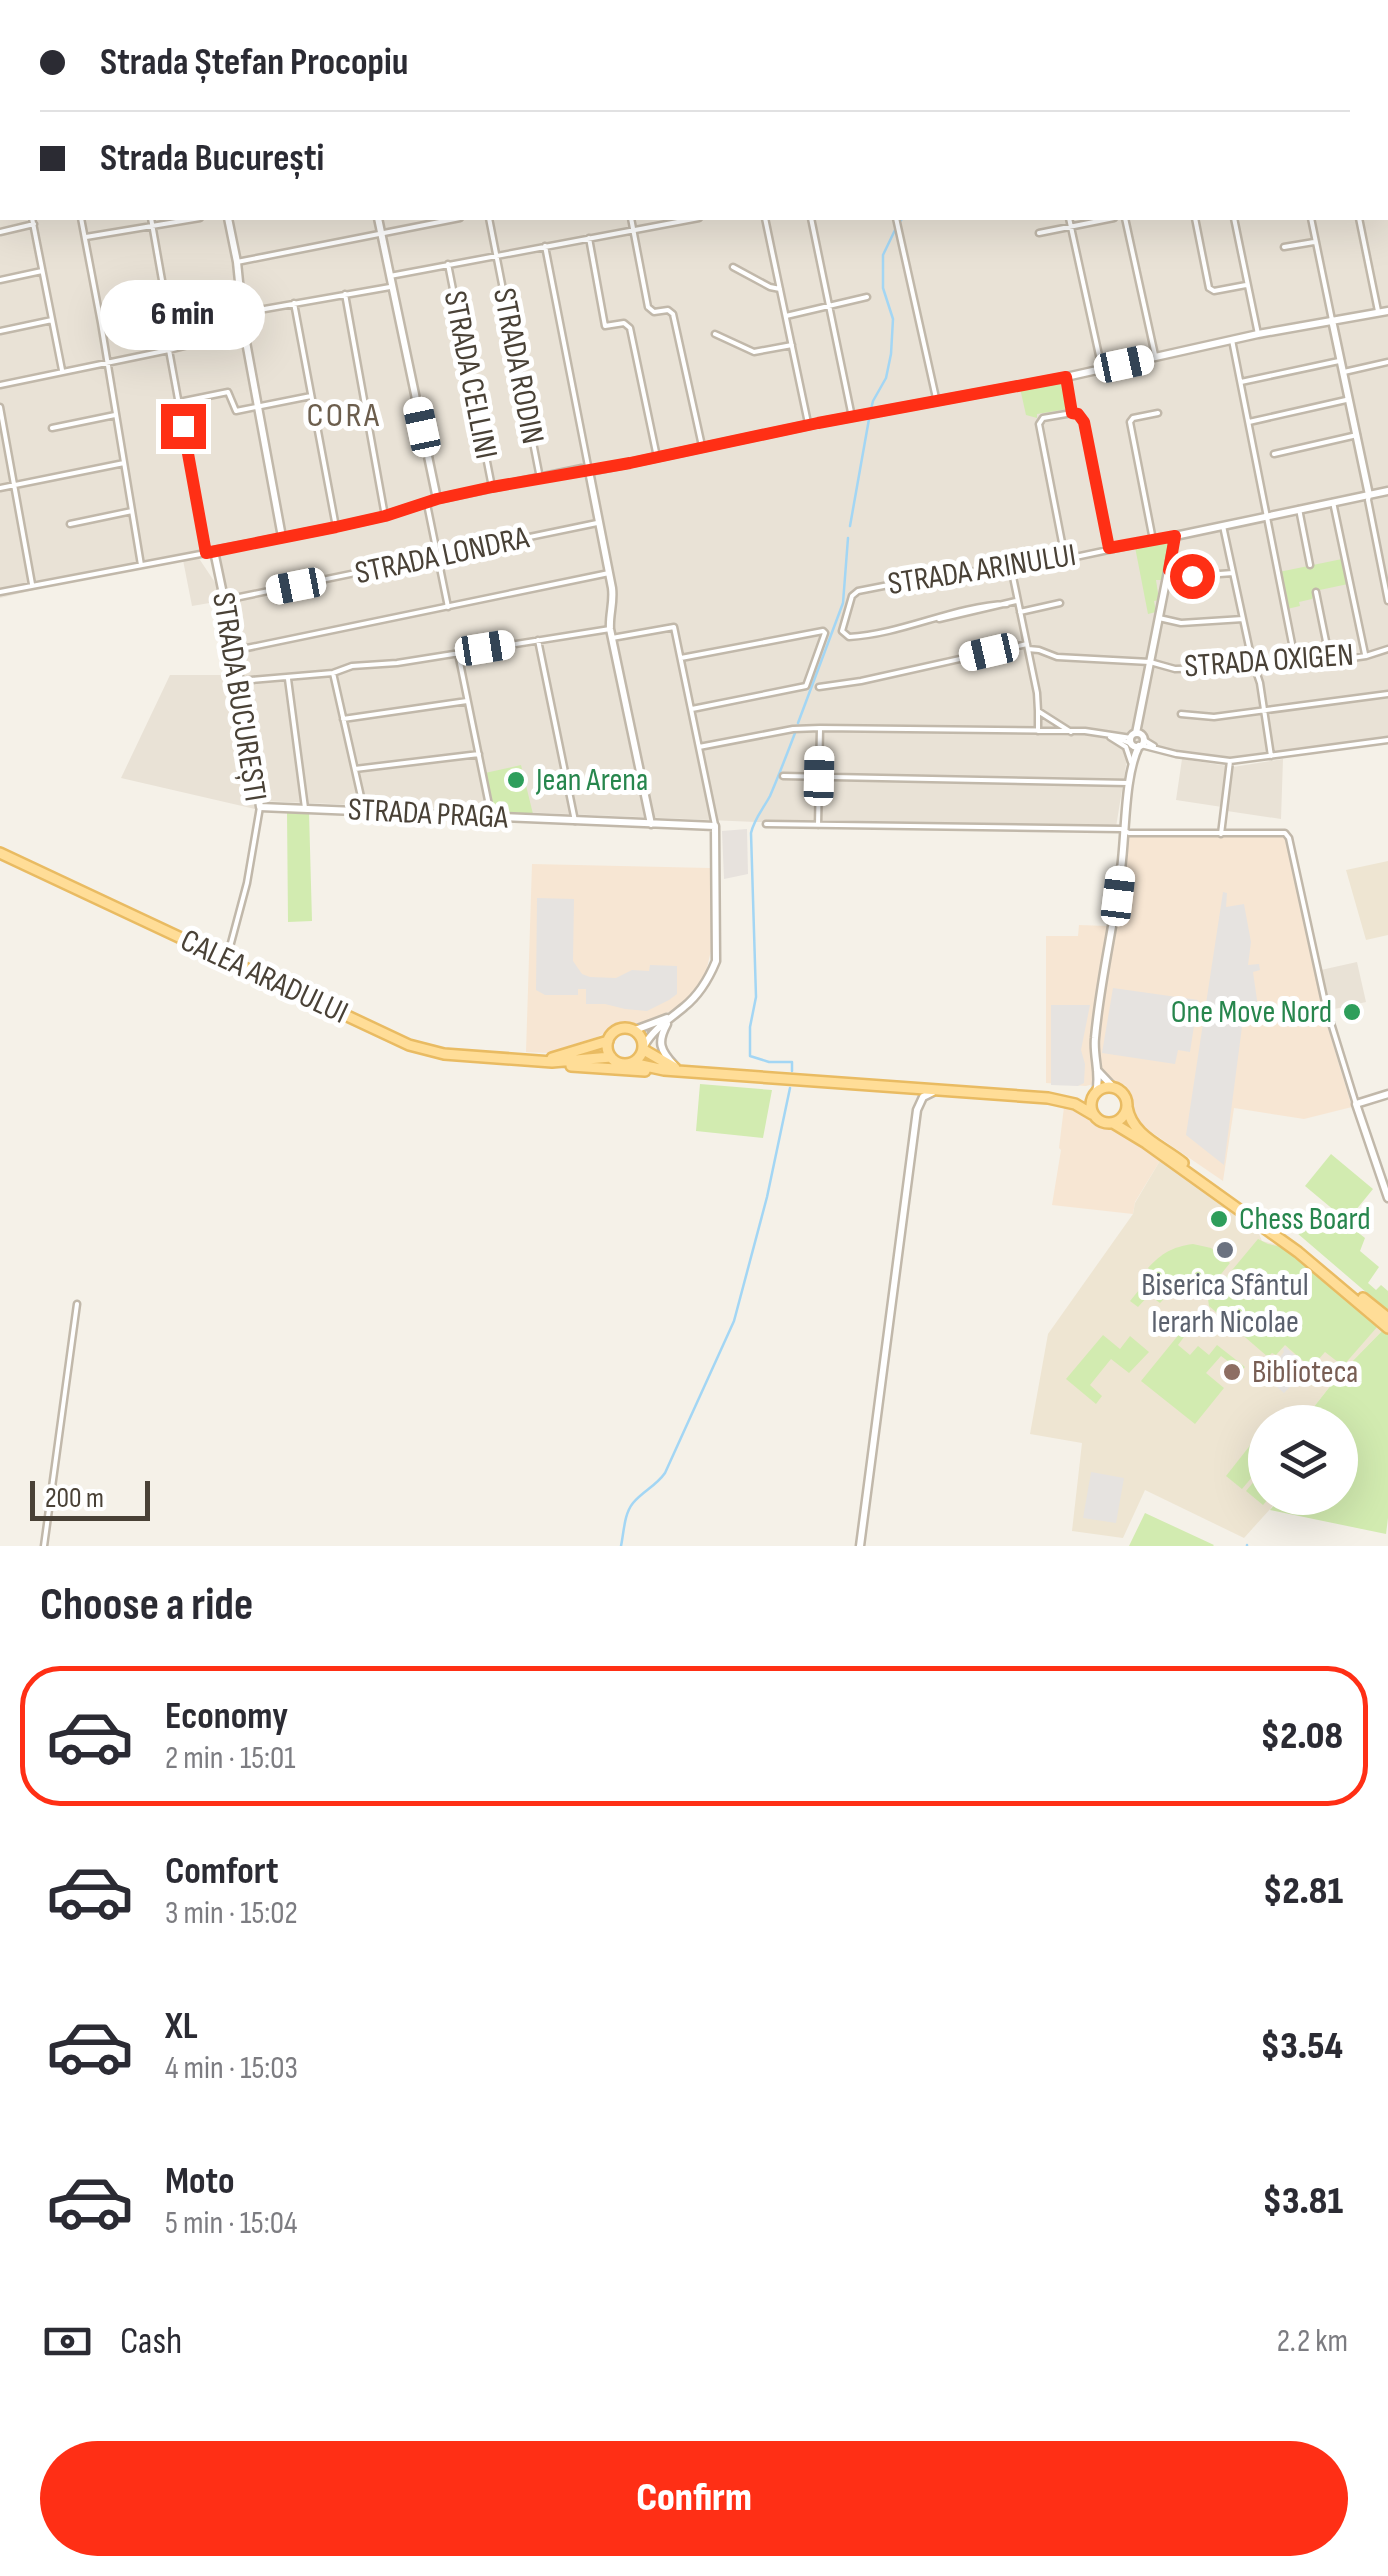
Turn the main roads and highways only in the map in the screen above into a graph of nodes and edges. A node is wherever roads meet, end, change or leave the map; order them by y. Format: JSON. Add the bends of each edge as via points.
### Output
{"nodes":[{"id":1,"x":0,"y":853,"type":"edge"},
{"id":2,"x":608,"y":1041,"type":"junction"},
{"id":3,"x":644,"y":1048,"type":"junction"},
{"id":4,"x":611,"y":1057,"type":"junction"},
{"id":5,"x":539,"y":1060,"type":"junction"},
{"id":6,"x":632,"y":1063,"type":"junction"},
{"id":7,"x":678,"y":1070,"type":"junction"},
{"id":8,"x":1094,"y":1094,"type":"junction"},
{"id":9,"x":1075,"y":1104,"type":"junction"},
{"id":10,"x":1127,"y":1108,"type":"junction"},
{"id":11,"x":1092,"y":1114,"type":"junction"},
{"id":12,"x":1113,"y":1124,"type":"junction"},
{"id":13,"x":1388,"y":1318,"type":"edge"},
{"id":14,"x":1388,"y":1328,"type":"edge"}],
"edges":[{"from":1,"to":5,"type":"main road","name":"CALEA ARADULUI","via":[[410,1045],[444,1054]]},
{"from":2,"to":3,"type":"main road","via":[[624,1027],[642,1037]]},
{"from":2,"to":4,"type":"main road"},
{"from":2,"to":5,"type":"main road","name":"CALEA ARADULUI"},
{"from":3,"to":6,"type":"main road"},
{"from":3,"to":7,"type":"main road"},
{"from":4,"to":5,"type":"main road","name":"CALEA ARADULUI"},
{"from":4,"to":6,"type":"main road"},
{"from":5,"to":7,"type":"main road"},
{"from":6,"to":7,"type":"main road"},
{"from":7,"to":9,"type":"main road"},
{"from":8,"to":9,"type":"main road"},
{"from":8,"to":10,"type":"main road","via":[[1114,1088]]},
{"from":8,"to":11,"type":"main road"},
{"from":9,"to":11,"type":"main road"},
{"from":10,"to":12,"type":"main road"},
{"from":10,"to":13,"type":"main road","via":[[1140,1133]]},
{"from":11,"to":12,"type":"main road"},
{"from":12,"to":14,"type":"main road","via":[[1298,1252]]}]}
